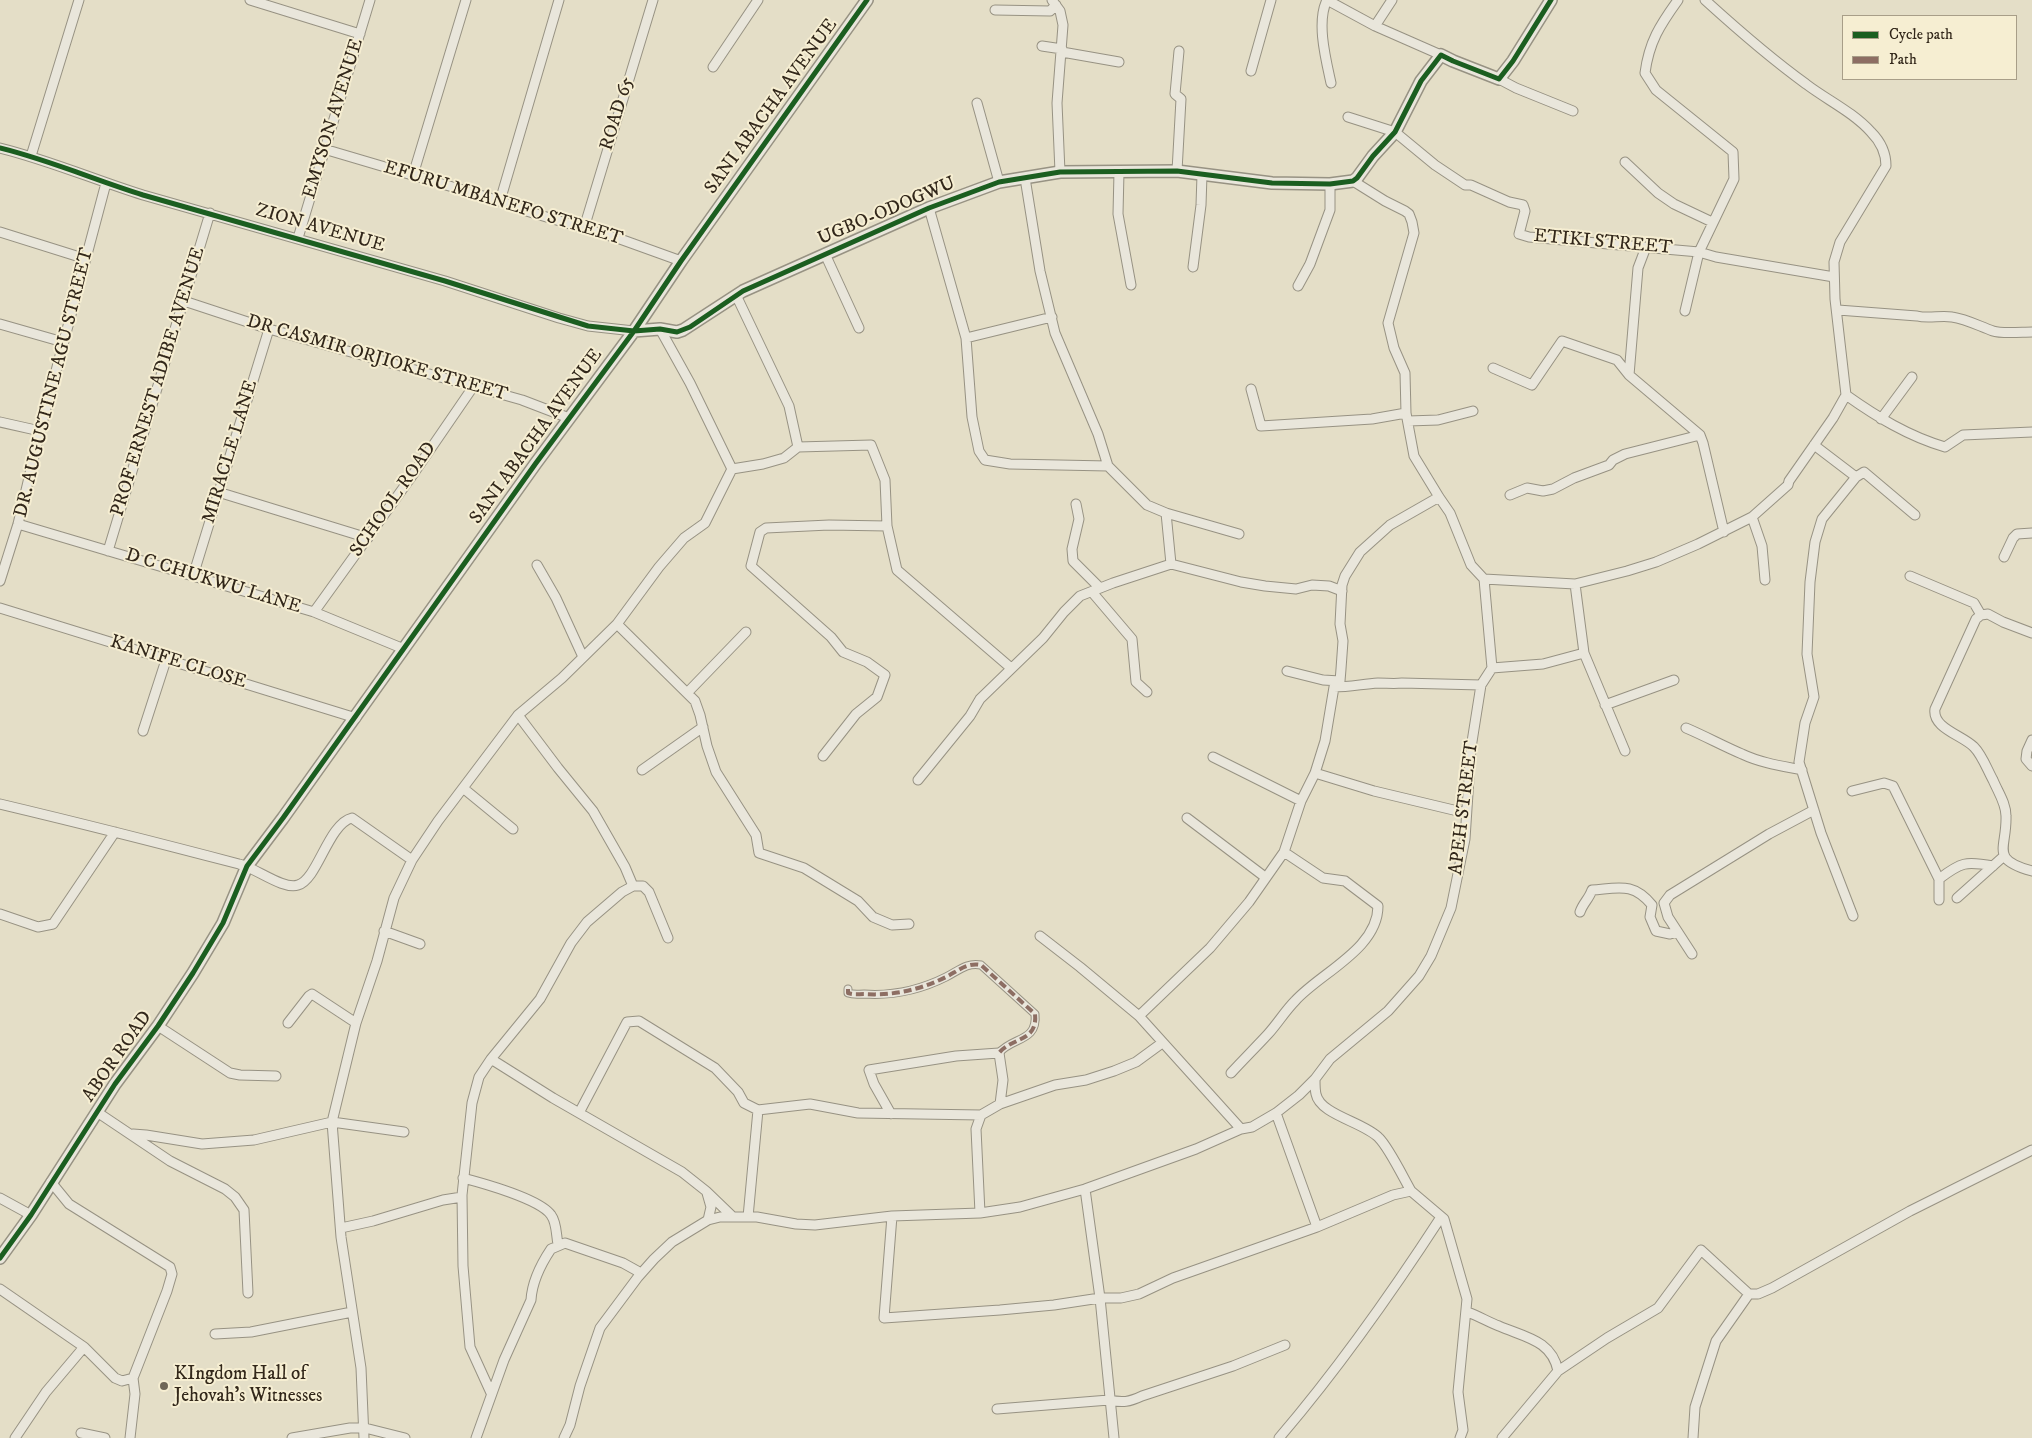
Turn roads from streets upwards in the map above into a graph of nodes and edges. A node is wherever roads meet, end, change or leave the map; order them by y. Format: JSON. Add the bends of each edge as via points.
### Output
{"nodes":[{"id":1,"x":79,"y":0,"type":"edge"},
{"id":2,"x":250,"y":0,"type":"edge"},
{"id":3,"x":370,"y":0,"type":"edge"},
{"id":4,"x":466,"y":0,"type":"edge"},
{"id":5,"x":559,"y":0,"type":"edge"},
{"id":6,"x":653,"y":0,"type":"edge"},
{"id":7,"x":758,"y":0,"type":"edge"},
{"id":8,"x":867,"y":0,"type":"edge"},
{"id":9,"x":1271,"y":0,"type":"edge"},
{"id":10,"x":1327,"y":0,"type":"edge"},
{"id":11,"x":1392,"y":0,"type":"edge"},
{"id":12,"x":1550,"y":0,"type":"edge"},
{"id":13,"x":1678,"y":0,"type":"edge"},
{"id":14,"x":1705,"y":0,"type":"edge"},
{"id":15,"x":1054,"y":2,"type":"edge"},
{"id":16,"x":995,"y":10,"type":"dead end"},
{"id":17,"x":1375,"y":26,"type":"junction"},
{"id":18,"x":360,"y":34,"type":"junction"},
{"id":19,"x":1042,"y":46,"type":"dead end"},
{"id":20,"x":1062,"y":50,"type":"junction"},
{"id":21,"x":1179,"y":52,"type":"dead end"},
{"id":22,"x":1440,"y":54,"type":"junction"},
{"id":23,"x":1120,"y":62,"type":"dead end"},
{"id":24,"x":713,"y":68,"type":"dead end"},
{"id":25,"x":1251,"y":72,"type":"dead end"},
{"id":26,"x":1499,"y":79,"type":"junction"},
{"id":27,"x":1331,"y":84,"type":"dead end"},
{"id":28,"x":977,"y":104,"type":"dead end"},
{"id":29,"x":1573,"y":111,"type":"dead end"},
{"id":30,"x":1348,"y":117,"type":"dead end"},
{"id":31,"x":1395,"y":132,"type":"junction"},
{"id":32,"x":0,"y":148,"type":"edge"},
{"id":33,"x":324,"y":148,"type":"junction"},
{"id":34,"x":31,"y":156,"type":"junction"},
{"id":35,"x":1625,"y":162,"type":"dead end"},
{"id":36,"x":1177,"y":171,"type":"junction"},
{"id":37,"x":1060,"y":172,"type":"junction"},
{"id":38,"x":1119,"y":172,"type":"junction"},
{"id":39,"x":413,"y":175,"type":"junction"},
{"id":40,"x":1202,"y":175,"type":"junction"},
{"id":41,"x":1025,"y":178,"type":"junction"},
{"id":42,"x":999,"y":182,"type":"junction"},
{"id":43,"x":1350,"y":182,"type":"junction"},
{"id":44,"x":106,"y":183,"type":"junction"},
{"id":45,"x":1330,"y":184,"type":"junction"},
{"id":46,"x":500,"y":201,"type":"junction"},
{"id":47,"x":929,"y":208,"type":"junction"},
{"id":48,"x":210,"y":213,"type":"junction"},
{"id":49,"x":1712,"y":222,"type":"junction"},
{"id":50,"x":584,"y":228,"type":"junction"},
{"id":51,"x":0,"y":232,"type":"edge"},
{"id":52,"x":298,"y":238,"type":"junction"},
{"id":53,"x":1646,"y":247,"type":"junction"},
{"id":54,"x":1698,"y":252,"type":"junction"},
{"id":55,"x":825,"y":254,"type":"junction"},
{"id":56,"x":86,"y":259,"type":"junction"},
{"id":57,"x":681,"y":261,"type":"junction"},
{"id":58,"x":1193,"y":267,"type":"dead end"},
{"id":59,"x":1834,"y":277,"type":"junction"},
{"id":60,"x":1131,"y":285,"type":"dead end"},
{"id":61,"x":1298,"y":286,"type":"dead end"},
{"id":62,"x":736,"y":296,"type":"junction"},
{"id":63,"x":184,"y":301,"type":"junction"},
{"id":64,"x":1838,"y":310,"type":"junction"},
{"id":65,"x":1685,"y":311,"type":"dead end"},
{"id":66,"x":1052,"y":317,"type":"junction"},
{"id":67,"x":0,"y":324,"type":"edge"},
{"id":68,"x":860,"y":328,"type":"dead end"},
{"id":69,"x":270,"y":329,"type":"junction"},
{"id":70,"x":660,"y":329,"type":"junction"},
{"id":71,"x":634,"y":331,"type":"junction"},
{"id":72,"x":2032,"y":332,"type":"edge"},
{"id":73,"x":966,"y":338,"type":"junction"},
{"id":74,"x":63,"y":342,"type":"junction"},
{"id":75,"x":1493,"y":368,"type":"dead end"},
{"id":76,"x":1629,"y":375,"type":"junction"},
{"id":77,"x":1912,"y":377,"type":"dead end"},
{"id":78,"x":473,"y":387,"type":"junction"},
{"id":79,"x":1251,"y":389,"type":"dead end"},
{"id":80,"x":1846,"y":395,"type":"junction"},
{"id":81,"x":1473,"y":411,"type":"dead end"},
{"id":82,"x":1407,"y":417,"type":"junction"},
{"id":83,"x":569,"y":418,"type":"junction"},
{"id":84,"x":1881,"y":419,"type":"junction"},
{"id":85,"x":0,"y":422,"type":"edge"},
{"id":86,"x":40,"y":431,"type":"junction"},
{"id":87,"x":2032,"y":432,"type":"edge"},
{"id":88,"x":1700,"y":435,"type":"junction"},
{"id":89,"x":1814,"y":445,"type":"junction"},
{"id":90,"x":798,"y":447,"type":"junction"},
{"id":91,"x":1108,"y":466,"type":"junction"},
{"id":92,"x":732,"y":469,"type":"junction"},
{"id":93,"x":1856,"y":477,"type":"junction"},
{"id":94,"x":218,"y":492,"type":"junction"},
{"id":95,"x":1510,"y":495,"type":"dead end"},
{"id":96,"x":1439,"y":498,"type":"junction"},
{"id":97,"x":1076,"y":504,"type":"dead end"},
{"id":98,"x":1166,"y":513,"type":"junction"},
{"id":99,"x":1914,"y":516,"type":"dead end"},
{"id":100,"x":1752,"y":517,"type":"junction"},
{"id":101,"x":18,"y":524,"type":"junction"},
{"id":102,"x":886,"y":526,"type":"junction"},
{"id":103,"x":1724,"y":532,"type":"junction"},
{"id":104,"x":2032,"y":533,"type":"edge"},
{"id":105,"x":1239,"y":534,"type":"dead end"},
{"id":106,"x":368,"y":538,"type":"junction"},
{"id":107,"x":108,"y":550,"type":"junction"},
{"id":108,"x":2004,"y":557,"type":"dead end"},
{"id":109,"x":1170,"y":564,"type":"junction"},
{"id":110,"x":537,"y":565,"type":"dead end"},
{"id":111,"x":193,"y":576,"type":"junction"},
{"id":112,"x":1910,"y":576,"type":"dead end"},
{"id":113,"x":1484,"y":578,"type":"junction"},
{"id":114,"x":1764,"y":580,"type":"dead end"},
{"id":115,"x":0,"y":581,"type":"edge"},
{"id":116,"x":1575,"y":584,"type":"junction"},
{"id":117,"x":1096,"y":590,"type":"junction"},
{"id":118,"x":1342,"y":591,"type":"junction"},
{"id":119,"x":0,"y":608,"type":"edge"},
{"id":120,"x":314,"y":612,"type":"junction"},
{"id":121,"x":1981,"y":615,"type":"junction"},
{"id":122,"x":617,"y":624,"type":"junction"},
{"id":123,"x":746,"y":632,"type":"dead end"},
{"id":124,"x":2032,"y":633,"type":"edge"},
{"id":125,"x":404,"y":649,"type":"junction"},
{"id":126,"x":1584,"y":653,"type":"junction"},
{"id":127,"x":583,"y":657,"type":"junction"},
{"id":128,"x":166,"y":660,"type":"junction"},
{"id":129,"x":1011,"y":668,"type":"junction"},
{"id":130,"x":1492,"y":668,"type":"junction"},
{"id":131,"x":1287,"y":671,"type":"dead end"},
{"id":132,"x":1674,"y":680,"type":"dead end"},
{"id":133,"x":1337,"y":684,"type":"junction"},
{"id":134,"x":1481,"y":685,"type":"junction"},
{"id":135,"x":688,"y":692,"type":"junction"},
{"id":136,"x":1147,"y":692,"type":"dead end"},
{"id":137,"x":1605,"y":705,"type":"junction"},
{"id":138,"x":518,"y":715,"type":"junction"},
{"id":139,"x":356,"y":718,"type":"junction"},
{"id":140,"x":703,"y":727,"type":"junction"},
{"id":141,"x":1686,"y":728,"type":"dead end"},
{"id":142,"x":143,"y":732,"type":"dead end"},
{"id":143,"x":2032,"y":740,"type":"edge"},
{"id":144,"x":1626,"y":752,"type":"dead end"},
{"id":145,"x":823,"y":756,"type":"dead end"},
{"id":146,"x":1213,"y":757,"type":"dead end"},
{"id":147,"x":2032,"y":766,"type":"edge"},
{"id":148,"x":642,"y":770,"type":"dead end"},
{"id":149,"x":1802,"y":770,"type":"junction"},
{"id":150,"x":1315,"y":773,"type":"junction"},
{"id":151,"x":918,"y":780,"type":"dead end"},
{"id":152,"x":463,"y":788,"type":"junction"},
{"id":153,"x":1852,"y":791,"type":"dead end"},
{"id":154,"x":1301,"y":801,"type":"junction"},
{"id":155,"x":0,"y":804,"type":"edge"},
{"id":156,"x":1814,"y":810,"type":"junction"},
{"id":157,"x":1466,"y":813,"type":"junction"},
{"id":158,"x":1187,"y":818,"type":"dead end"},
{"id":159,"x":513,"y":830,"type":"dead end"},
{"id":160,"x":115,"y":832,"type":"junction"},
{"id":161,"x":1284,"y":852,"type":"junction"},
{"id":162,"x":2004,"y":856,"type":"junction"},
{"id":163,"x":412,"y":860,"type":"junction"},
{"id":164,"x":247,"y":866,"type":"junction"},
{"id":165,"x":1993,"y":866,"type":"junction"},
{"id":166,"x":2032,"y":871,"type":"edge"},
{"id":167,"x":1265,"y":877,"type":"junction"},
{"id":168,"x":1939,"y":879,"type":"junction"},
{"id":169,"x":633,"y":886,"type":"junction"},
{"id":170,"x":1957,"y":898,"type":"dead end"},
{"id":171,"x":1939,"y":900,"type":"dead end"},
{"id":172,"x":1580,"y":912,"type":"dead end"},
{"id":173,"x":0,"y":914,"type":"edge"},
{"id":174,"x":1853,"y":916,"type":"dead end"},
{"id":175,"x":909,"y":924,"type":"dead end"},
{"id":176,"x":384,"y":931,"type":"junction"},
{"id":177,"x":1678,"y":932,"type":"junction"},
{"id":178,"x":1040,"y":936,"type":"dead end"},
{"id":179,"x":668,"y":938,"type":"dead end"},
{"id":180,"x":420,"y":944,"type":"dead end"},
{"id":181,"x":1692,"y":954,"type":"dead end"},
{"id":182,"x":848,"y":989,"type":"dead end"},
{"id":183,"x":1139,"y":1016,"type":"junction"},
{"id":184,"x":288,"y":1023,"type":"dead end"},
{"id":185,"x":356,"y":1023,"type":"junction"},
{"id":186,"x":158,"y":1026,"type":"junction"},
{"id":187,"x":1162,"y":1043,"type":"junction"},
{"id":188,"x":999,"y":1053,"type":"junction"},
{"id":189,"x":492,"y":1059,"type":"junction"},
{"id":190,"x":1231,"y":1073,"type":"dead end"},
{"id":191,"x":276,"y":1076,"type":"dead end"},
{"id":192,"x":1315,"y":1079,"type":"junction"},
{"id":193,"x":1000,"y":1104,"type":"junction"},
{"id":194,"x":758,"y":1110,"type":"junction"},
{"id":195,"x":97,"y":1112,"type":"junction"},
{"id":196,"x":579,"y":1113,"type":"junction"},
{"id":197,"x":1276,"y":1113,"type":"junction"},
{"id":198,"x":891,"y":1114,"type":"junction"},
{"id":199,"x":981,"y":1116,"type":"junction"},
{"id":200,"x":332,"y":1122,"type":"junction"},
{"id":201,"x":1241,"y":1128,"type":"junction"},
{"id":202,"x":404,"y":1132,"type":"dead end"},
{"id":203,"x":133,"y":1134,"type":"junction"},
{"id":204,"x":2032,"y":1150,"type":"edge"},
{"id":205,"x":463,"y":1178,"type":"junction"},
{"id":206,"x":51,"y":1182,"type":"junction"},
{"id":207,"x":1086,"y":1189,"type":"junction"},
{"id":208,"x":706,"y":1190,"type":"junction"},
{"id":209,"x":1411,"y":1191,"type":"junction"},
{"id":210,"x":462,"y":1197,"type":"junction"},
{"id":211,"x":0,"y":1198,"type":"edge"},
{"id":212,"x":980,"y":1213,"type":"junction"},
{"id":213,"x":31,"y":1214,"type":"junction"},
{"id":214,"x":892,"y":1216,"type":"junction"},
{"id":215,"x":733,"y":1217,"type":"junction"},
{"id":216,"x":748,"y":1217,"type":"junction"},
{"id":217,"x":1441,"y":1217,"type":"junction"},
{"id":218,"x":708,"y":1220,"type":"junction"},
{"id":219,"x":1317,"y":1227,"type":"junction"},
{"id":220,"x":341,"y":1228,"type":"junction"},
{"id":221,"x":558,"y":1244,"type":"junction"},
{"id":222,"x":0,"y":1258,"type":"edge"},
{"id":223,"x":641,"y":1273,"type":"junction"},
{"id":224,"x":0,"y":1289,"type":"edge"},
{"id":225,"x":248,"y":1293,"type":"dead end"},
{"id":226,"x":1749,"y":1294,"type":"junction"},
{"id":227,"x":1100,"y":1298,"type":"junction"},
{"id":228,"x":352,"y":1312,"type":"junction"},
{"id":229,"x":1467,"y":1312,"type":"junction"},
{"id":230,"x":215,"y":1334,"type":"dead end"},
{"id":231,"x":1285,"y":1345,"type":"dead end"},
{"id":232,"x":84,"y":1348,"type":"junction"},
{"id":233,"x":1558,"y":1371,"type":"junction"},
{"id":234,"x":134,"y":1378,"type":"junction"},
{"id":235,"x":491,"y":1393,"type":"junction"},
{"id":236,"x":1109,"y":1400,"type":"junction"},
{"id":237,"x":997,"y":1410,"type":"dead end"},
{"id":238,"x":365,"y":1428,"type":"junction"},
{"id":239,"x":81,"y":1433,"type":"dead end"},
{"id":240,"x":15,"y":1438,"type":"edge"},
{"id":241,"x":105,"y":1438,"type":"edge"},
{"id":242,"x":130,"y":1438,"type":"edge"},
{"id":243,"x":292,"y":1438,"type":"edge"},
{"id":244,"x":364,"y":1438,"type":"edge"},
{"id":245,"x":405,"y":1438,"type":"edge"},
{"id":246,"x":476,"y":1438,"type":"edge"},
{"id":247,"x":564,"y":1438,"type":"edge"},
{"id":248,"x":1114,"y":1438,"type":"edge"},
{"id":249,"x":1279,"y":1438,"type":"edge"},
{"id":250,"x":1460,"y":1438,"type":"edge"},
{"id":251,"x":1502,"y":1438,"type":"edge"},
{"id":252,"x":1693,"y":1438,"type":"edge"}],
"edges":[{"from":1,"to":34,"type":"street"},
{"from":2,"to":18,"type":"street"},
{"from":3,"to":18,"type":"street","name":"EMYSON AVENUE"},
{"from":4,"to":39,"type":"street"},
{"from":5,"to":46,"type":"street"},
{"from":6,"to":50,"type":"street","name":"ROAD 65"},
{"from":7,"to":24,"type":"street"},
{"from":8,"to":57,"type":"street","name":"SANI ABACHA AVENUE"},
{"from":9,"to":25,"type":"street"},
{"from":10,"to":17,"type":"street"},
{"from":10,"to":27,"type":"street","via":[[1322,30]]},
{"from":11,"to":17,"type":"street"},
{"from":12,"to":26,"type":"street","via":[[1513,62]]},
{"from":13,"to":49,"type":"street","via":[[1657,29],[1644,73],[1656,90],[1734,152],[1734,179]]},
{"from":14,"to":59,"type":"street","via":[[1786,70],[1860,120],[1882,146],[1886,166],[1840,242],[1834,262]]},
{"from":15,"to":16,"type":"street","via":[[1050,11]]},
{"from":15,"to":20,"type":"street","via":[[1063,25]]},
{"from":17,"to":22,"type":"street"},
{"from":18,"to":33,"type":"street","name":"EMYSON AVENUE"},
{"from":19,"to":20,"type":"street"},
{"from":20,"to":23,"type":"street"},
{"from":20,"to":37,"type":"street","via":[[1057,104]]},
{"from":21,"to":36,"type":"street","via":[[1175,94],[1181,99]]},
{"from":22,"to":26,"type":"street"},
{"from":22,"to":31,"type":"street","via":[[1421,81]]},
{"from":26,"to":29,"type":"street"},
{"from":28,"to":42,"type":"street"},
{"from":30,"to":31,"type":"street"},
{"from":31,"to":43,"type":"street","via":[[1357,178]]},
{"from":31,"to":53,"type":"street","name":"ETIKI STREET","via":[[1465,185],[1523,205],[1525,211],[1519,234]]},
{"from":32,"to":34,"type":"street","name":"ZION AVENUE"},
{"from":33,"to":39,"type":"street","name":"EFURU MBANEFO STREET"},
{"from":33,"to":52,"type":"street","name":"EMYSON AVENUE"},
{"from":34,"to":44,"type":"street","name":"ZION AVENUE"},
{"from":35,"to":49,"type":"street","via":[[1658,193]]},
{"from":36,"to":38,"type":"street","name":"UGBO-ODOGWU"},
{"from":36,"to":40,"type":"street","name":"UGBO-ODOGWU"},
{"from":37,"to":38,"type":"street","name":"UGBO-ODOGWU"},
{"from":37,"to":41,"type":"street","name":"UGBO-ODOGWU"},
{"from":38,"to":60,"type":"street","via":[[1118,214]]},
{"from":39,"to":46,"type":"street","name":"EFURU MBANEFO STREET"},
{"from":40,"to":45,"type":"street","name":"UGBO-ODOGWU","via":[[1272,183]]},
{"from":40,"to":58,"type":"street"},
{"from":41,"to":42,"type":"street","name":"UGBO-ODOGWU"},
{"from":41,"to":66,"type":"street","via":[[1040,271]]},
{"from":42,"to":47,"type":"street","name":"UGBO-ODOGWU"},
{"from":43,"to":45,"type":"street","name":"UGBO-ODOGWU"},
{"from":43,"to":82,"type":"street","via":[[1405,211],[1412,222],[1414,233],[1388,323],[1405,373]]},
{"from":44,"to":48,"type":"street","name":"ZION AVENUE"},
{"from":44,"to":56,"type":"street","name":"DR. AUGUSTINE AGU STREET"},
{"from":45,"to":61,"type":"street","via":[[1330,210],[1310,264]]},
{"from":46,"to":50,"type":"street","name":"EFURU MBANEFO STREET"},
{"from":47,"to":55,"type":"street","name":"UGBO-ODOGWU"},
{"from":47,"to":73,"type":"street"},
{"from":48,"to":52,"type":"street","name":"ZION AVENUE"},
{"from":48,"to":63,"type":"street","name":"PROF ERNEST ADIBE AVENUE"},
{"from":49,"to":54,"type":"street"},
{"from":50,"to":57,"type":"street","name":"EFURU MBANEFO STREET"},
{"from":51,"to":56,"type":"street"},
{"from":52,"to":71,"type":"street","name":"ZION AVENUE","via":[[566,320]]},
{"from":53,"to":54,"type":"street","name":"ETIKI STREET"},
{"from":53,"to":76,"type":"street","via":[[1638,268]]},
{"from":54,"to":59,"type":"street","name":"ETIKI STREET"},
{"from":54,"to":65,"type":"street"},
{"from":55,"to":62,"type":"street","name":"UGBO-ODOGWU"},
{"from":55,"to":68,"type":"street"},
{"from":56,"to":74,"type":"street","name":"DR. AUGUSTINE AGU STREET"},
{"from":57,"to":71,"type":"street","name":"SANI ABACHA AVENUE"},
{"from":59,"to":64,"type":"street"},
{"from":62,"to":70,"type":"street","name":"UGBO-ODOGWU","via":[[684,330]]},
{"from":62,"to":90,"type":"street","via":[[789,406]]},
{"from":63,"to":69,"type":"street","name":"DR CASMIR ORJIOKE STREET"},
{"from":63,"to":107,"type":"street","name":"PROF ERNEST ADIBE AVENUE"},
{"from":64,"to":72,"type":"street","via":[[1926,318],[1949,316],[1994,331]]},
{"from":64,"to":80,"type":"street"},
{"from":66,"to":73,"type":"street"},
{"from":66,"to":91,"type":"street","via":[[1055,333],[1098,434]]},
{"from":67,"to":74,"type":"street"},
{"from":69,"to":78,"type":"street","name":"DR CASMIR ORJIOKE STREET"},
{"from":69,"to":94,"type":"street","name":"MIRACLE LANE"},
{"from":70,"to":71,"type":"street","name":"UGBO-ODOGWU"},
{"from":70,"to":92,"type":"street"},
{"from":71,"to":83,"type":"street","name":"SANI ABACHA AVENUE"},
{"from":73,"to":91,"type":"street","via":[[972,418],[979,451],[985,460],[1010,464]]},
{"from":74,"to":86,"type":"street","name":"DR. AUGUSTINE AGU STREET"},
{"from":75,"to":76,"type":"street","via":[[1532,385],[1562,341],[1617,360]]},
{"from":76,"to":88,"type":"street"},
{"from":77,"to":84,"type":"street"},
{"from":78,"to":83,"type":"street","name":"DR CASMIR ORJIOKE STREET","via":[[522,400]]},
{"from":78,"to":106,"type":"street","name":"SCHOOL ROAD"},
{"from":79,"to":82,"type":"street","via":[[1260,426]]},
{"from":80,"to":84,"type":"street"},
{"from":80,"to":89,"type":"street"},
{"from":81,"to":82,"type":"street","via":[[1438,420]]},
{"from":82,"to":96,"type":"street","via":[[1414,456]]},
{"from":83,"to":125,"type":"street","name":"SANI ABACHA AVENUE"},
{"from":84,"to":87,"type":"street","via":[[1921,440],[1945,447],[1963,435]]},
{"from":85,"to":86,"type":"street"},
{"from":86,"to":101,"type":"street","name":"DR. AUGUSTINE AGU STREET"},
{"from":88,"to":95,"type":"street","via":[[1625,454],[1609,465],[1553,489],[1526,488]]},
{"from":88,"to":103,"type":"street"},
{"from":89,"to":93,"type":"street"},
{"from":89,"to":100,"type":"street","via":[[1788,485]]},
{"from":90,"to":92,"type":"street","via":[[784,458]]},
{"from":90,"to":102,"type":"street","via":[[871,445],[885,480]]},
{"from":91,"to":98,"type":"street","via":[[1147,504]]},
{"from":92,"to":122,"type":"street","via":[[705,523],[684,538]]},
{"from":93,"to":99,"type":"street","via":[[1866,472]]},
{"from":93,"to":149,"type":"street","via":[[1822,518],[1815,542],[1807,654],[1814,697],[1805,723],[1799,762]]},
{"from":94,"to":106,"type":"street"},
{"from":94,"to":111,"type":"street","name":"MIRACLE LANE"},
{"from":96,"to":113,"type":"street","via":[[1450,512],[1471,565]]},
{"from":96,"to":118,"type":"street","via":[[1390,525],[1369,542],[1345,576]]},
{"from":97,"to":117,"type":"street","via":[[1079,519],[1072,561]]},
{"from":98,"to":105,"type":"street"},
{"from":98,"to":109,"type":"street"},
{"from":100,"to":103,"type":"street"},
{"from":100,"to":114,"type":"street","via":[[1762,546]]},
{"from":101,"to":107,"type":"street","name":"D C CHUKWU LANE"},
{"from":101,"to":115,"type":"street","name":"DR. AUGUSTINE AGU STREET"},
{"from":102,"to":129,"type":"street","via":[[897,570]]},
{"from":102,"to":145,"type":"street","via":[[829,525],[766,528],[760,532],[751,566],[831,637],[842,652],[867,662],[885,675],[877,697],[856,714]]},
{"from":103,"to":116,"type":"street","via":[[1656,562]]},
{"from":104,"to":108,"type":"street","via":[[2017,534]]},
{"from":106,"to":120,"type":"street","name":"SCHOOL ROAD"},
{"from":107,"to":111,"type":"street","name":"D C CHUKWU LANE"},
{"from":109,"to":117,"type":"street"},
{"from":109,"to":118,"type":"street","via":[[1249,584],[1296,589],[1312,585],[1329,586]]},
{"from":110,"to":127,"type":"street"},
{"from":111,"to":120,"type":"street","name":"D C CHUKWU LANE"},
{"from":112,"to":121,"type":"street","via":[[1974,603]]},
{"from":113,"to":116,"type":"street"},
{"from":113,"to":130,"type":"street"},
{"from":116,"to":126,"type":"street"},
{"from":117,"to":129,"type":"street","via":[[1080,596],[1071,604],[1043,638]]},
{"from":117,"to":136,"type":"street","via":[[1132,639],[1136,682]]},
{"from":118,"to":133,"type":"street","via":[[1340,624],[1343,641]]},
{"from":119,"to":128,"type":"street","name":"KANIFE CLOSE"},
{"from":120,"to":125,"type":"street","name":"D C CHUKWU LANE"},
{"from":121,"to":124,"type":"street","via":[[1988,614]]},
{"from":121,"to":162,"type":"street","via":[[1976,619],[1934,715],[1938,723],[1975,747],[2004,802]]},
{"from":122,"to":127,"type":"street"},
{"from":122,"to":135,"type":"street"},
{"from":123,"to":135,"type":"street"},
{"from":125,"to":139,"type":"street","name":"SANI ABACHA AVENUE"},
{"from":126,"to":130,"type":"street","via":[[1543,664]]},
{"from":126,"to":137,"type":"street"},
{"from":127,"to":138,"type":"street"},
{"from":128,"to":139,"type":"street","name":"KANIFE CLOSE"},
{"from":128,"to":142,"type":"street"},
{"from":129,"to":151,"type":"street","via":[[980,699]]},
{"from":130,"to":134,"type":"street","name":"APEH STREET"},
{"from":131,"to":133,"type":"street"},
{"from":132,"to":137,"type":"street"},
{"from":133,"to":134,"type":"street","via":[[1350,687],[1380,683]]},
{"from":133,"to":150,"type":"street"},
{"from":134,"to":157,"type":"street","name":"APEH STREET","via":[[1471,748]]},
{"from":135,"to":140,"type":"street","via":[[695,701]]},
{"from":137,"to":144,"type":"street"},
{"from":138,"to":152,"type":"street"},
{"from":138,"to":169,"type":"street","via":[[593,811]]},
{"from":139,"to":164,"type":"street","name":"SANI ABACHA AVENUE"},
{"from":140,"to":148,"type":"street"},
{"from":140,"to":175,"type":"street","via":[[716,772],[756,835],[759,853],[804,868],[858,901],[873,916],[892,925]]},
{"from":141,"to":149,"type":"street","via":[[1743,755]]},
{"from":143,"to":147,"type":"street","via":[[2026,759]]},
{"from":146,"to":154,"type":"street"},
{"from":149,"to":156,"type":"street"},
{"from":150,"to":154,"type":"street"},
{"from":150,"to":157,"type":"street"},
{"from":152,"to":159,"type":"street"},
{"from":152,"to":163,"type":"street"},
{"from":153,"to":168,"type":"street","via":[[1884,782],[1893,786]]},
{"from":154,"to":161,"type":"street"},
{"from":155,"to":160,"type":"street"},
{"from":156,"to":174,"type":"street"},
{"from":156,"to":177,"type":"street","via":[[1768,834],[1670,895],[1664,903],[1668,918]]},
{"from":157,"to":192,"type":"street","name":"APEH STREET","via":[[1464,846],[1451,908],[1419,976],[1395,1004],[1330,1059]]},
{"from":158,"to":167,"type":"street"},
{"from":160,"to":164,"type":"street"},
{"from":160,"to":173,"type":"street","via":[[53,924],[38,927]]},
{"from":161,"to":167,"type":"street"},
{"from":161,"to":190,"type":"street","via":[[1323,878],[1345,881],[1356,888],[1378,906],[1378,915],[1352,954],[1295,1000]]},
{"from":162,"to":165,"type":"street"},
{"from":162,"to":166,"type":"street","via":[[2012,865]]},
{"from":163,"to":164,"type":"street","via":[[352,818],[337,831],[302,883],[289,886]]},
{"from":163,"to":176,"type":"street","via":[[394,898]]},
{"from":164,"to":186,"type":"street","name":"ABOR ROAD","via":[[223,923]]},
{"from":165,"to":168,"type":"street","via":[[1970,862]]},
{"from":165,"to":170,"type":"street"},
{"from":167,"to":183,"type":"street","via":[[1249,902],[1210,948]]},
{"from":168,"to":171,"type":"street"},
{"from":169,"to":179,"type":"street","via":[[643,886],[650,892]]},
{"from":169,"to":189,"type":"street","via":[[587,922],[571,943],[540,999]]},
{"from":172,"to":177,"type":"street","via":[[1592,890],[1623,886],[1644,895],[1652,905],[1650,917],[1656,931]]},
{"from":176,"to":180,"type":"street"},
{"from":176,"to":185,"type":"street"},
{"from":177,"to":181,"type":"street"},
{"from":178,"to":183,"type":"street"},
{"from":182,"to":188,"type":"street","via":[[848,993],[853,995],[901,993],[945,978],[970,964],[982,965],[1035,1014],[1036,1022],[1030,1034],[1003,1047]]},
{"from":183,"to":187,"type":"street"},
{"from":184,"to":185,"type":"street","via":[[312,994]]},
{"from":185,"to":200,"type":"street"},
{"from":186,"to":191,"type":"street","via":[[230,1073]]},
{"from":186,"to":195,"type":"street","name":"ABOR ROAD"},
{"from":187,"to":193,"type":"street","via":[[1136,1062],[1114,1071],[1055,1085]]},
{"from":187,"to":201,"type":"street"},
{"from":188,"to":193,"type":"street","via":[[1003,1080]]},
{"from":188,"to":198,"type":"street","via":[[956,1056],[869,1070]]},
{"from":189,"to":196,"type":"street"},
{"from":189,"to":205,"type":"street","via":[[479,1077],[472,1103]]},
{"from":192,"to":197,"type":"street","name":"APEH STREET"},
{"from":192,"to":209,"type":"street","via":[[1318,1101],[1380,1139]]},
{"from":193,"to":199,"type":"street"},
{"from":194,"to":196,"type":"street","via":[[744,1103],[715,1068],[639,1021],[627,1022]]},
{"from":194,"to":198,"type":"street","via":[[810,1104],[858,1113]]},
{"from":194,"to":216,"type":"street"},
{"from":195,"to":203,"type":"street"},
{"from":195,"to":206,"type":"street","name":"ABOR ROAD"},
{"from":196,"to":208,"type":"street","via":[[682,1172]]},
{"from":197,"to":201,"type":"street","name":"APEH STREET","via":[[1252,1127]]},
{"from":197,"to":219,"type":"street"},
{"from":198,"to":199,"type":"street"},
{"from":199,"to":212,"type":"street","via":[[976,1129]]},
{"from":200,"to":202,"type":"street"},
{"from":200,"to":203,"type":"street","via":[[254,1140],[202,1144]]},
{"from":200,"to":220,"type":"street"},
{"from":201,"to":207,"type":"street","name":"APEH STREET","via":[[1196,1149]]},
{"from":203,"to":225,"type":"street","via":[[170,1161],[235,1197],[244,1210]]},
{"from":204,"to":226,"type":"street","via":[[1772,1288]]},
{"from":205,"to":210,"type":"street"},
{"from":205,"to":221,"type":"street","via":[[518,1196],[547,1211],[555,1223]]},
{"from":206,"to":213,"type":"street","name":"ABOR ROAD"},
{"from":206,"to":234,"type":"street","via":[[69,1204],[170,1267],[172,1274],[167,1291]]},
{"from":207,"to":212,"type":"street","name":"APEH STREET","via":[[1020,1207]]},
{"from":207,"to":227,"type":"street"},
{"from":208,"to":215,"type":"street"},
{"from":208,"to":218,"type":"street","via":[[711,1207]]},
{"from":209,"to":217,"type":"street"},
{"from":209,"to":219,"type":"street","via":[[1367,1205]]},
{"from":210,"to":220,"type":"street"},
{"from":210,"to":235,"type":"street","via":[[463,1266],[470,1346]]},
{"from":211,"to":213,"type":"street"},
{"from":212,"to":214,"type":"street","name":"APEH STREET"},
{"from":213,"to":222,"type":"street","name":"ABOR ROAD"},
{"from":214,"to":216,"type":"street","name":"APEH STREET","via":[[815,1225]]},
{"from":214,"to":227,"type":"street","via":[[884,1318],[1054,1305]]},
{"from":215,"to":216,"type":"street","name":"APEH STREET"},
{"from":215,"to":218,"type":"street","name":"APEH STREET"},
{"from":217,"to":229,"type":"street","via":[[1467,1299]]},
{"from":217,"to":249,"type":"street","via":[[1352,1348]]},
{"from":218,"to":223,"type":"street","via":[[672,1242]]},
{"from":219,"to":227,"type":"street","via":[[1173,1278],[1139,1294]]},
{"from":220,"to":228,"type":"street"},
{"from":221,"to":223,"type":"street","via":[[565,1243],[609,1258]]},
{"from":221,"to":235,"type":"street","via":[[551,1249],[538,1272],[531,1300]]},
{"from":223,"to":247,"type":"street","via":[[600,1328]]},
{"from":224,"to":232,"type":"street"},
{"from":226,"to":233,"type":"street","via":[[1701,1250],[1658,1308]]},
{"from":226,"to":252,"type":"street","via":[[1716,1341],[1695,1407]]},
{"from":227,"to":236,"type":"street"},
{"from":228,"to":230,"type":"street","via":[[251,1332]]},
{"from":228,"to":238,"type":"street","via":[[361,1368]]},
{"from":229,"to":233,"type":"street","via":[[1533,1338],[1554,1359]]},
{"from":229,"to":250,"type":"street","via":[[1458,1392],[1463,1430]]},
{"from":231,"to":236,"type":"street","via":[[1130,1402]]},
{"from":232,"to":234,"type":"street","via":[[115,1378],[122,1381]]},
{"from":232,"to":240,"type":"street","via":[[46,1392]]},
{"from":233,"to":251,"type":"street"},
{"from":234,"to":242,"type":"street"},
{"from":235,"to":246,"type":"street"},
{"from":236,"to":237,"type":"street"},
{"from":236,"to":248,"type":"street"},
{"from":238,"to":243,"type":"street"},
{"from":238,"to":244,"type":"street"},
{"from":238,"to":245,"type":"street"},
{"from":239,"to":241,"type":"street"}]}
